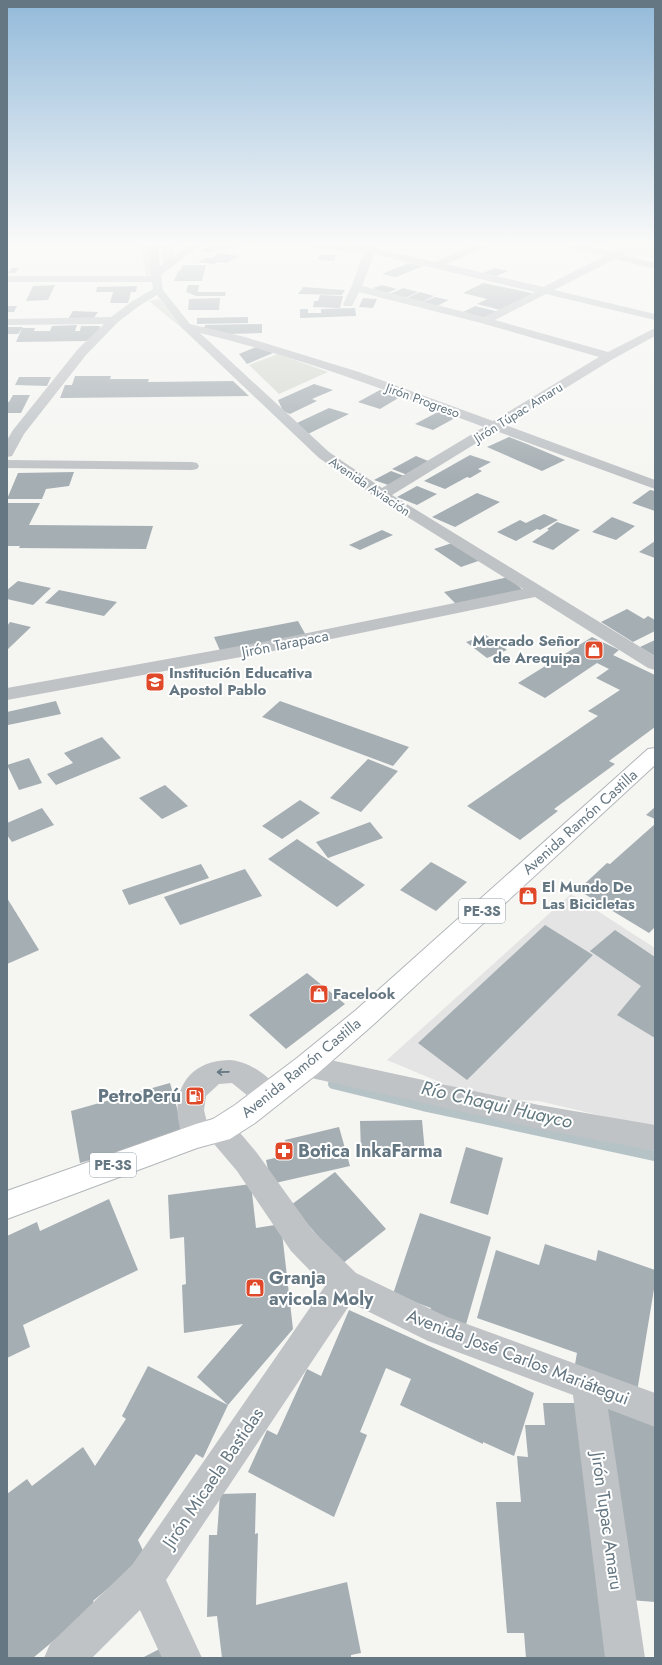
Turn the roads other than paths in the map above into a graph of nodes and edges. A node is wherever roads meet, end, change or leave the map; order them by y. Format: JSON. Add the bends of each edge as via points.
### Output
{"nodes":[{"id":1,"x":111,"y":323,"type":"edge"},
{"id":2,"x":184,"y":323,"type":"edge"},
{"id":3,"x":491,"y":323,"type":"edge"},
{"id":4,"x":187,"y":327,"type":"junction"},
{"id":5,"x":655,"y":331,"type":"edge"},
{"id":6,"x":609,"y":356,"type":"junction"},
{"id":7,"x":496,"y":426,"type":"junction"},
{"id":8,"x":12,"y":433,"type":"edge"},
{"id":9,"x":7,"y":453,"type":"edge"},
{"id":10,"x":7,"y":464,"type":"edge"},
{"id":11,"x":192,"y":466,"type":"dead end"},
{"id":12,"x":655,"y":484,"type":"edge"},
{"id":13,"x":382,"y":495,"type":"junction"},
{"id":14,"x":538,"y":591,"type":"junction"},
{"id":15,"x":655,"y":664,"type":"edge"},
{"id":16,"x":7,"y":694,"type":"edge"},
{"id":17,"x":655,"y":754,"type":"edge"},
{"id":18,"x":307,"y":1066,"type":"junction"},
{"id":19,"x":268,"y":1096,"type":"junction"},
{"id":20,"x":208,"y":1133,"type":"junction"},
{"id":21,"x":655,"y":1138,"type":"edge"},
{"id":22,"x":7,"y":1205,"type":"edge"},
{"id":23,"x":345,"y":1284,"type":"junction"},
{"id":24,"x":588,"y":1384,"type":"junction"},
{"id":25,"x":655,"y":1410,"type":"edge"},
{"id":26,"x":145,"y":1578,"type":"junction"},
{"id":27,"x":64,"y":1658,"type":"edge"},
{"id":28,"x":182,"y":1658,"type":"edge"},
{"id":29,"x":625,"y":1658,"type":"edge"}],
"edges":[{"from":1,"to":8,"type":"street","via":[[82,352]]},
{"from":2,"to":4,"type":"street","name":"Avenida Aviación"},
{"from":3,"to":6,"type":"street"},
{"from":4,"to":7,"type":"street","name":"Jirón Progreso","via":[[241,339]]},
{"from":4,"to":13,"type":"street","name":"Avenida Aviación","via":[[324,455]]},
{"from":5,"to":6,"type":"street","name":"Jirón Túpac Amaru"},
{"from":6,"to":7,"type":"street","name":"Jirón Túpac Amaru"},
{"from":7,"to":12,"type":"street","name":"Jirón Progreso"},
{"from":7,"to":13,"type":"street","name":"Jirón Túpac Amaru"},
{"from":8,"to":9,"type":"street"},
{"from":10,"to":11,"type":"street"},
{"from":13,"to":14,"type":"street","name":"Avenida Aviación"},
{"from":14,"to":15,"type":"street","name":"Avenida Aviación"},
{"from":14,"to":16,"type":"street","name":"Jirón Tarapaca","via":[[212,658]]},
{"from":17,"to":18,"type":"highway","name":"Avenida Ramón Castilla","number":"PE-3S","via":[[365,1017]]},
{"from":18,"to":19,"type":"highway","name":"Avenida Ramón Castilla","number":"PE-3S"},
{"from":18,"to":21,"type":"street","via":[[539,1117]]},
{"from":19,"to":20,"type":"highway","name":"Avenida Ramón Castilla","number":"PE-3S"},
{"from":19,"to":20,"type":"street","one_way":true,"via":[[236,1072],[216,1072],[199,1082],[190,1101],[190,1116]]},
{"from":20,"to":22,"type":"highway","name":"Avenida Ramón Castilla","number":"PE-3S"},
{"from":20,"to":23,"type":"street","name":"Avenida José Carlos Mariátegui","via":[[247,1162],[302,1241]]},
{"from":23,"to":24,"type":"street","name":"Avenida José Carlos Mariátegui","via":[[439,1330]]},
{"from":23,"to":26,"type":"street","name":"Jirón Micaela Bastidas"},
{"from":24,"to":25,"type":"street","name":"Avenida José Carlos Mariátegui"},
{"from":24,"to":29,"type":"street","name":"Jirón Tupac Amaru"},
{"from":26,"to":27,"type":"street","name":"Jirón Micaela Bastidas"},
{"from":26,"to":28,"type":"street"}]}
